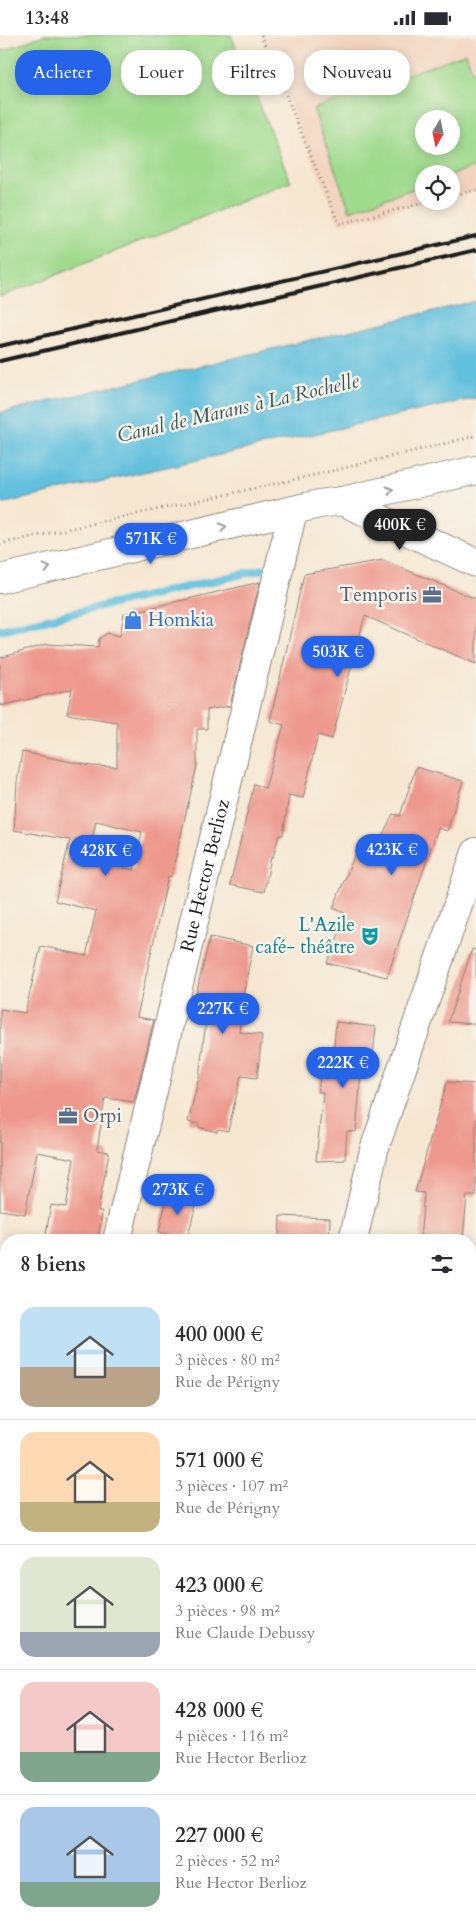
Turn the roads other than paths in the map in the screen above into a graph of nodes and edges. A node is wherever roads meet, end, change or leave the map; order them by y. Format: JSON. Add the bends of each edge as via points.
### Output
{"nodes":[{"id":1,"x":476,"y":470,"type":"edge"},
{"id":2,"x":342,"y":501,"type":"junction"},
{"id":3,"x":293,"y":511,"type":"junction"},
{"id":4,"x":476,"y":563,"type":"edge"},
{"id":5,"x":0,"y":579,"type":"edge"},
{"id":6,"x":476,"y":852,"type":"edge"},
{"id":7,"x":118,"y":1234,"type":"edge"},
{"id":8,"x":353,"y":1234,"type":"edge"}],
"edges":[{"from":2,"to":1,"type":"street","one_way":true},
{"from":2,"to":3,"type":"street"},
{"from":2,"to":4,"type":"street"},
{"from":5,"to":3,"type":"street","one_way":true},
{"from":3,"to":7,"type":"street","name":"Rue Hector Berlioz"},
{"from":6,"to":8,"type":"street","via":[[374,1150]]}]}
